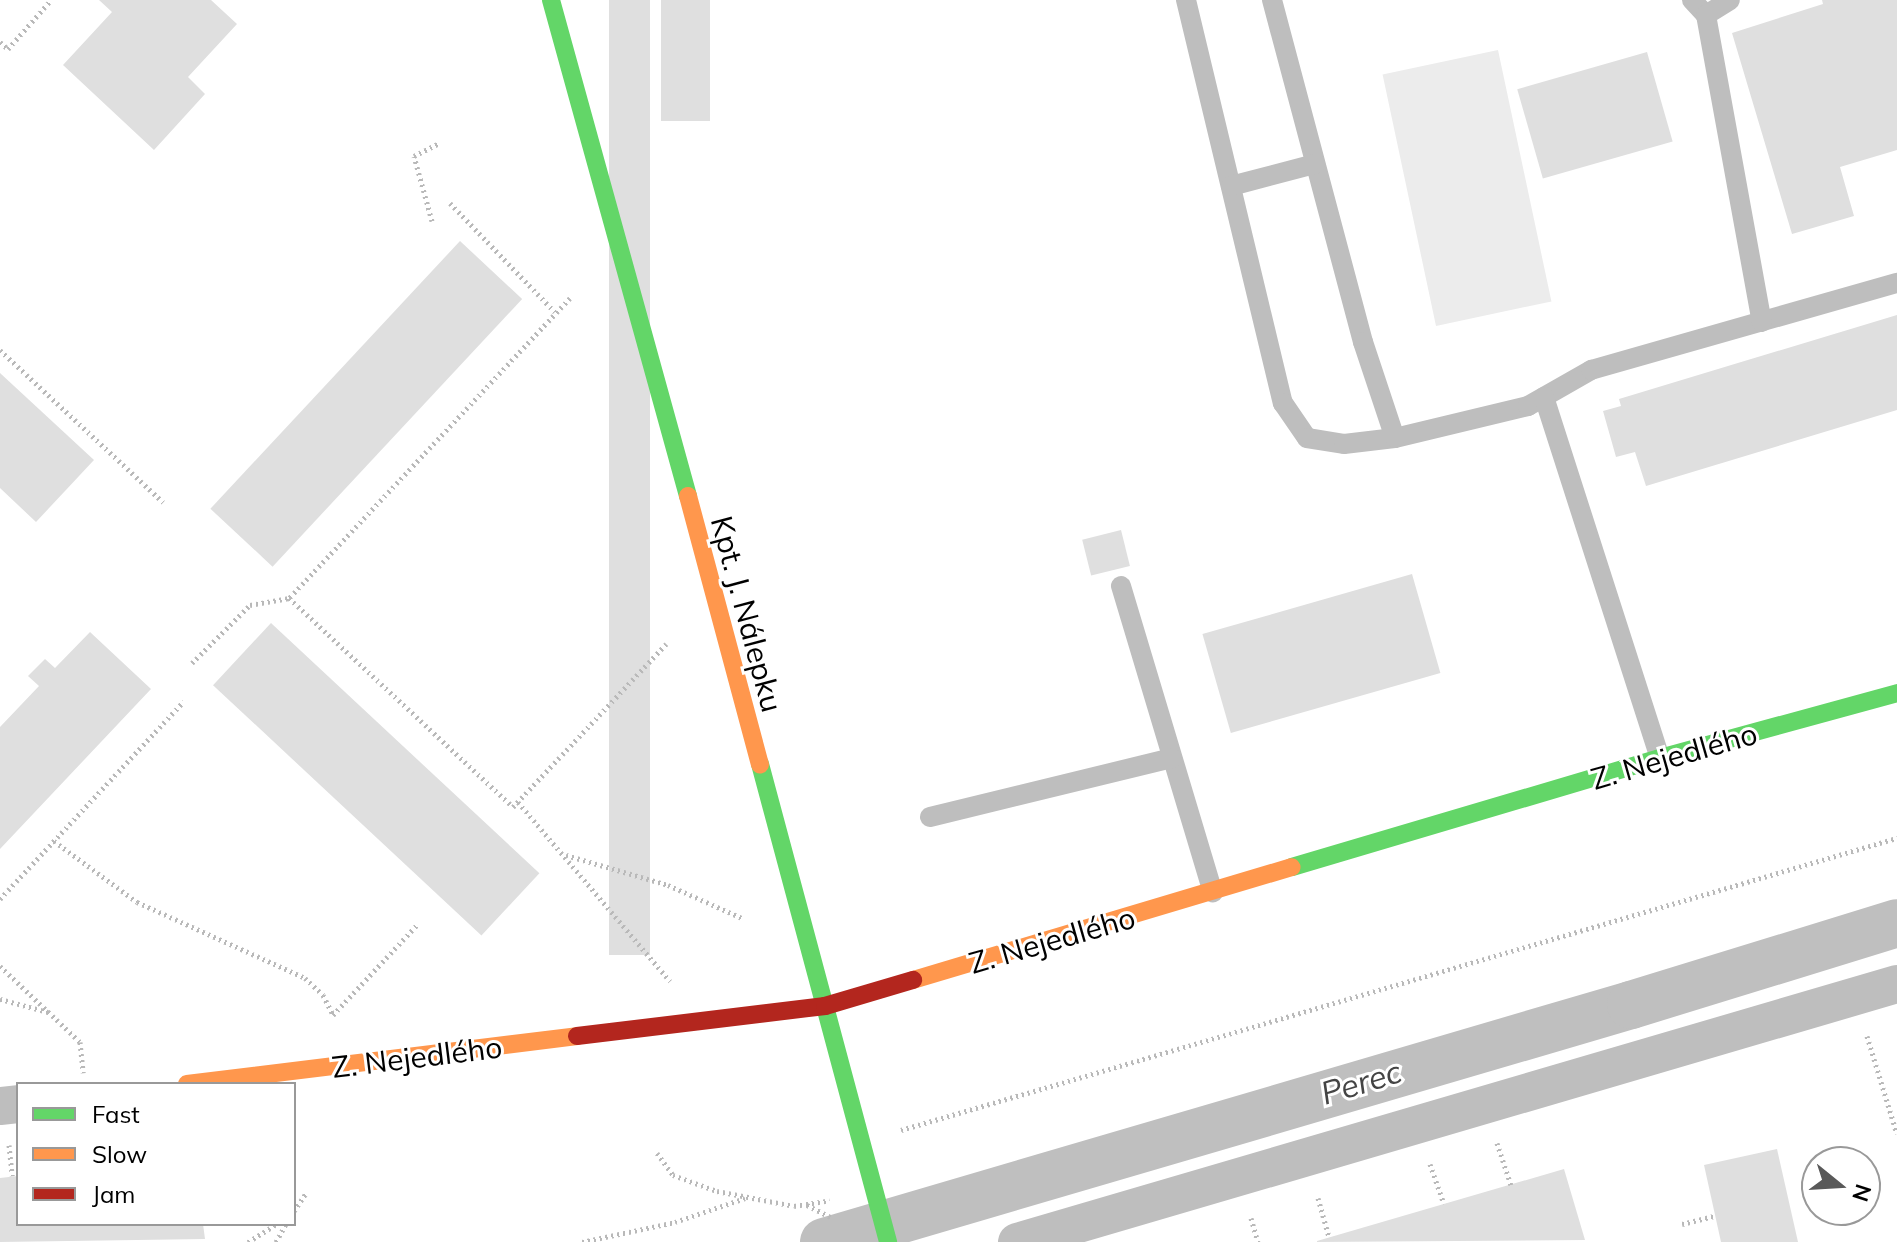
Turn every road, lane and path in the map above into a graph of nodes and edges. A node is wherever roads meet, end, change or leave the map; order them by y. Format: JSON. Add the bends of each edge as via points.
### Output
{"nodes":[{"id":1,"x":51,"y":0,"type":"edge"},
{"id":2,"x":551,"y":0,"type":"edge"},
{"id":3,"x":1186,"y":0,"type":"edge"},
{"id":4,"x":1272,"y":0,"type":"edge"},
{"id":5,"x":1730,"y":0,"type":"edge"},
{"id":6,"x":1699,"y":7,"type":"edge"},
{"id":7,"x":0,"y":42,"type":"edge"},
{"id":8,"x":440,"y":143,"type":"dead end"},
{"id":9,"x":1315,"y":164,"type":"junction"},
{"id":10,"x":1231,"y":186,"type":"junction"},
{"id":11,"x":450,"y":203,"type":"dead end"},
{"id":12,"x":432,"y":221,"type":"dead end"},
{"id":13,"x":1897,"y":283,"type":"edge"},
{"id":14,"x":570,"y":298,"type":"dead end"},
{"id":15,"x":555,"y":312,"type":"junction"},
{"id":16,"x":1762,"y":322,"type":"junction"},
{"id":17,"x":0,"y":350,"type":"edge"},
{"id":18,"x":1544,"y":397,"type":"junction"},
{"id":19,"x":1395,"y":438,"type":"junction"},
{"id":20,"x":163,"y":502,"type":"dead end"},
{"id":21,"x":1121,"y":586,"type":"dead end"},
{"id":22,"x":289,"y":598,"type":"junction"},
{"id":23,"x":666,"y":644,"type":"dead end"},
{"id":24,"x":192,"y":663,"type":"dead end"},
{"id":25,"x":1897,"y":693,"type":"edge"},
{"id":26,"x":184,"y":701,"type":"dead end"},
{"id":27,"x":1172,"y":758,"type":"junction"},
{"id":28,"x":1660,"y":758,"type":"junction"},
{"id":29,"x":518,"y":802,"type":"junction"},
{"id":30,"x":930,"y":817,"type":"dead end"},
{"id":31,"x":1897,"y":838,"type":"edge"},
{"id":32,"x":54,"y":841,"type":"junction"},
{"id":33,"x":563,"y":854,"type":"junction"},
{"id":34,"x":1213,"y":893,"type":"junction"},
{"id":35,"x":0,"y":899,"type":"edge"},
{"id":36,"x":742,"y":918,"type":"dead end"},
{"id":37,"x":417,"y":925,"type":"dead end"},
{"id":38,"x":0,"y":966,"type":"edge"},
{"id":39,"x":1897,"y":984,"type":"edge"},
{"id":40,"x":677,"y":989,"type":"dead end"},
{"id":41,"x":0,"y":999,"type":"edge"},
{"id":42,"x":825,"y":1006,"type":"junction"},
{"id":43,"x":49,"y":1013,"type":"junction"},
{"id":44,"x":333,"y":1015,"type":"junction"},
{"id":45,"x":1864,"y":1026,"type":"dead end"},
{"id":46,"x":334,"y":1030,"type":"dead end"},
{"id":47,"x":83,"y":1073,"type":"dead end"},
{"id":48,"x":203,"y":1082,"type":"edge"},
{"id":49,"x":9,"y":1115,"type":"edge"},
{"id":50,"x":893,"y":1133,"type":"dead end"},
{"id":51,"x":1897,"y":1134,"type":"edge"},
{"id":52,"x":1495,"y":1135,"type":"dead end"},
{"id":53,"x":657,"y":1153,"type":"dead end"},
{"id":54,"x":1428,"y":1155,"type":"dead end"},
{"id":55,"x":12,"y":1176,"type":"dead end"},
{"id":56,"x":1511,"y":1185,"type":"dead end"},
{"id":57,"x":1315,"y":1189,"type":"dead end"},
{"id":58,"x":307,"y":1192,"type":"dead end"},
{"id":59,"x":746,"y":1198,"type":"junction"},
{"id":60,"x":831,"y":1199,"type":"dead end"},
{"id":61,"x":1444,"y":1204,"type":"dead end"},
{"id":62,"x":805,"y":1205,"type":"junction"},
{"id":63,"x":296,"y":1208,"type":"edge"},
{"id":64,"x":1248,"y":1210,"type":"dead end"},
{"id":65,"x":1715,"y":1216,"type":"dead end"},
{"id":66,"x":833,"y":1217,"type":"dead end"},
{"id":67,"x":1682,"y":1224,"type":"dead end"},
{"id":68,"x":274,"y":1226,"type":"edge"},
{"id":69,"x":1329,"y":1237,"type":"dead end"},
{"id":70,"x":248,"y":1242,"type":"edge"},
{"id":71,"x":582,"y":1242,"type":"edge"},
{"id":72,"x":888,"y":1242,"type":"edge"},
{"id":73,"x":1017,"y":1242,"type":"edge"},
{"id":74,"x":1258,"y":1242,"type":"edge"}],
"edges":[{"from":1,"to":7,"type":"path","via":[[8,49]]},
{"from":2,"to":42,"type":"street","name":"Kpt. J. Nálepku"},
{"from":3,"to":10,"type":"lane"},
{"from":4,"to":9,"type":"lane"},
{"from":5,"to":6,"type":"lane"},
{"from":6,"to":16,"type":"lane"},
{"from":8,"to":12,"type":"path","via":[[414,156]]},
{"from":9,"to":10,"type":"lane"},
{"from":9,"to":19,"type":"lane"},
{"from":10,"to":19,"type":"lane","via":[[1283,403],[1307,438],[1344,444]]},
{"from":11,"to":15,"type":"path"},
{"from":13,"to":16,"type":"lane"},
{"from":14,"to":15,"type":"path"},
{"from":15,"to":22,"type":"path"},
{"from":16,"to":18,"type":"lane","via":[[1591,370]]},
{"from":17,"to":20,"type":"path"},
{"from":18,"to":19,"type":"lane","via":[[1528,406]]},
{"from":18,"to":28,"type":"lane"},
{"from":21,"to":27,"type":"lane"},
{"from":22,"to":24,"type":"path","via":[[250,605]]},
{"from":22,"to":29,"type":"path","via":[[513,807]]},
{"from":23,"to":29,"type":"path"},
{"from":25,"to":28,"type":"street","name":"Z. Nejedlého"},
{"from":26,"to":32,"type":"path"},
{"from":27,"to":30,"type":"lane"},
{"from":27,"to":34,"type":"lane"},
{"from":28,"to":34,"type":"street","name":"Z. Nejedlého"},
{"from":29,"to":33,"type":"path"},
{"from":31,"to":50,"type":"path"},
{"from":32,"to":35,"type":"path"},
{"from":32,"to":44,"type":"path","via":[[137,902],[305,978],[323,995]]},
{"from":33,"to":36,"type":"path","via":[[668,885]]},
{"from":33,"to":40,"type":"path"},
{"from":34,"to":42,"type":"street","name":"Z. Nejedlého"},
{"from":37,"to":44,"type":"path"},
{"from":38,"to":43,"type":"path"},
{"from":39,"to":73,"type":"street"},
{"from":41,"to":43,"type":"path"},
{"from":42,"to":48,"type":"street","name":"Z. Nejedlého"},
{"from":42,"to":72,"type":"street","name":"Kpt. J. Nálepku"},
{"from":43,"to":47,"type":"path","via":[[80,1042]]},
{"from":44,"to":46,"type":"path"},
{"from":45,"to":51,"type":"path"},
{"from":49,"to":55,"type":"path"},
{"from":52,"to":56,"type":"path"},
{"from":53,"to":59,"type":"path","via":[[673,1175]]},
{"from":54,"to":61,"type":"path"},
{"from":57,"to":69,"type":"path"},
{"from":58,"to":63,"type":"path"},
{"from":59,"to":62,"type":"path"},
{"from":59,"to":71,"type":"path","via":[[675,1222]]},
{"from":60,"to":62,"type":"path"},
{"from":62,"to":66,"type":"path"},
{"from":64,"to":74,"type":"path"},
{"from":65,"to":67,"type":"path"},
{"from":68,"to":70,"type":"path"}]}
